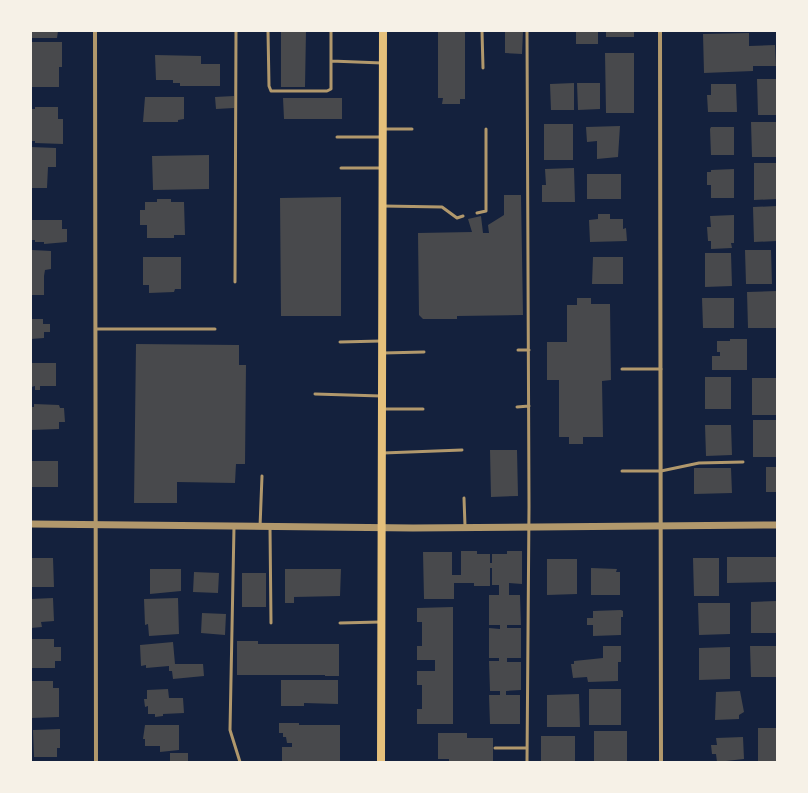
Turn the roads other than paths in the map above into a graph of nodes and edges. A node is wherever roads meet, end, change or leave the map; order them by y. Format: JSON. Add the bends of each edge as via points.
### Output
{"nodes":[{"id":1,"x":95,"y":31,"type":"edge"},
{"id":2,"x":236,"y":31,"type":"edge"},
{"id":3,"x":268,"y":31,"type":"edge"},
{"id":4,"x":331,"y":31,"type":"edge"},
{"id":5,"x":383,"y":31,"type":"edge"},
{"id":6,"x":482,"y":31,"type":"edge"},
{"id":7,"x":527,"y":31,"type":"edge"},
{"id":8,"x":660,"y":31,"type":"edge"},
{"id":9,"x":331,"y":61,"type":"junction"},
{"id":10,"x":383,"y":63,"type":"junction"},
{"id":11,"x":483,"y":68,"type":"dead end"},
{"id":12,"x":412,"y":129,"type":"dead end"},
{"id":13,"x":486,"y":129,"type":"dead end"},
{"id":14,"x":382,"y":133,"type":"junction"},
{"id":15,"x":336,"y":137,"type":"dead end"},
{"id":16,"x":341,"y":168,"type":"dead end"},
{"id":17,"x":382,"y":168,"type":"junction"},
{"id":18,"x":382,"y":206,"type":"junction"},
{"id":19,"x":477,"y":213,"type":"dead end"},
{"id":20,"x":464,"y":216,"type":"dead end"},
{"id":21,"x":235,"y":282,"type":"dead end"},
{"id":22,"x":96,"y":329,"type":"junction"},
{"id":23,"x":215,"y":329,"type":"dead end"},
{"id":24,"x":381,"y":341,"type":"junction"},
{"id":25,"x":340,"y":342,"type":"dead end"},
{"id":26,"x":518,"y":350,"type":"dead end"},
{"id":27,"x":529,"y":350,"type":"junction"},
{"id":28,"x":424,"y":352,"type":"dead end"},
{"id":29,"x":381,"y":353,"type":"junction"},
{"id":30,"x":622,"y":369,"type":"dead end"},
{"id":31,"x":661,"y":369,"type":"junction"},
{"id":32,"x":315,"y":394,"type":"dead end"},
{"id":33,"x":381,"y":396,"type":"junction"},
{"id":34,"x":529,"y":406,"type":"junction"},
{"id":35,"x":517,"y":407,"type":"dead end"},
{"id":36,"x":424,"y":408,"type":"dead end"},
{"id":37,"x":381,"y":410,"type":"junction"},
{"id":38,"x":462,"y":450,"type":"dead end"},
{"id":39,"x":381,"y":453,"type":"junction"},
{"id":40,"x":743,"y":462,"type":"dead end"},
{"id":41,"x":622,"y":471,"type":"dead end"},
{"id":42,"x":661,"y":471,"type":"junction"},
{"id":43,"x":262,"y":476,"type":"dead end"},
{"id":44,"x":464,"y":498,"type":"dead end"},
{"id":45,"x":31,"y":524,"type":"edge"},
{"id":46,"x":97,"y":525,"type":"junction"},
{"id":47,"x":777,"y":525,"type":"edge"},
{"id":48,"x":234,"y":527,"type":"junction"},
{"id":49,"x":260,"y":527,"type":"junction"},
{"id":50,"x":270,"y":527,"type":"junction"},
{"id":51,"x":661,"y":527,"type":"junction"},
{"id":52,"x":381,"y":528,"type":"junction"},
{"id":53,"x":465,"y":528,"type":"junction"},
{"id":54,"x":529,"y":528,"type":"junction"},
{"id":55,"x":381,"y":622,"type":"junction"},
{"id":56,"x":271,"y":623,"type":"dead end"},
{"id":57,"x":340,"y":623,"type":"dead end"},
{"id":58,"x":495,"y":748,"type":"dead end"},
{"id":59,"x":527,"y":748,"type":"junction"},
{"id":60,"x":96,"y":762,"type":"edge"},
{"id":61,"x":240,"y":762,"type":"edge"},
{"id":62,"x":381,"y":762,"type":"edge"},
{"id":63,"x":527,"y":762,"type":"edge"},
{"id":64,"x":661,"y":762,"type":"edge"}],
"edges":[{"from":1,"to":22,"type":"street"},
{"from":2,"to":21,"type":"lane"},
{"from":3,"to":9,"type":"lane","via":[[271,91],[327,91],[331,89],[332,82]]},
{"from":4,"to":9,"type":"lane"},
{"from":5,"to":10,"type":"main road"},
{"from":6,"to":11,"type":"lane"},
{"from":7,"to":27,"type":"lane"},
{"from":8,"to":31,"type":"street"},
{"from":9,"to":10,"type":"lane"},
{"from":10,"to":14,"type":"main road"},
{"from":12,"to":14,"type":"lane"},
{"from":13,"to":19,"type":"lane","via":[[486,211]]},
{"from":14,"to":15,"type":"lane"},
{"from":14,"to":17,"type":"main road"},
{"from":16,"to":17,"type":"lane"},
{"from":17,"to":18,"type":"main road"},
{"from":18,"to":20,"type":"lane","via":[[442,207],[457,218]]},
{"from":18,"to":24,"type":"main road"},
{"from":22,"to":23,"type":"lane"},
{"from":22,"to":46,"type":"street"},
{"from":24,"to":25,"type":"lane"},
{"from":24,"to":29,"type":"main road"},
{"from":26,"to":27,"type":"lane"},
{"from":27,"to":34,"type":"lane"},
{"from":28,"to":29,"type":"lane"},
{"from":29,"to":33,"type":"main road"},
{"from":30,"to":31,"type":"lane"},
{"from":31,"to":42,"type":"street"},
{"from":32,"to":33,"type":"lane"},
{"from":33,"to":37,"type":"main road"},
{"from":34,"to":35,"type":"lane"},
{"from":34,"to":54,"type":"lane"},
{"from":36,"to":37,"type":"lane"},
{"from":37,"to":39,"type":"main road"},
{"from":38,"to":39,"type":"lane"},
{"from":39,"to":52,"type":"main road"},
{"from":40,"to":42,"type":"lane","via":[[699,463]]},
{"from":41,"to":42,"type":"lane"},
{"from":42,"to":51,"type":"street"},
{"from":43,"to":49,"type":"lane"},
{"from":44,"to":53,"type":"lane"},
{"from":45,"to":46,"type":"street"},
{"from":46,"to":48,"type":"street"},
{"from":46,"to":60,"type":"street"},
{"from":47,"to":51,"type":"street"},
{"from":48,"to":49,"type":"street"},
{"from":48,"to":61,"type":"lane","via":[[230,730]]},
{"from":49,"to":50,"type":"street"},
{"from":50,"to":52,"type":"street"},
{"from":50,"to":56,"type":"lane"},
{"from":51,"to":54,"type":"street"},
{"from":51,"to":64,"type":"street"},
{"from":52,"to":53,"type":"street"},
{"from":52,"to":55,"type":"main road"},
{"from":53,"to":54,"type":"street"},
{"from":54,"to":59,"type":"lane"},
{"from":55,"to":57,"type":"lane"},
{"from":55,"to":62,"type":"main road"},
{"from":58,"to":59,"type":"lane"},
{"from":59,"to":63,"type":"lane"}]}
